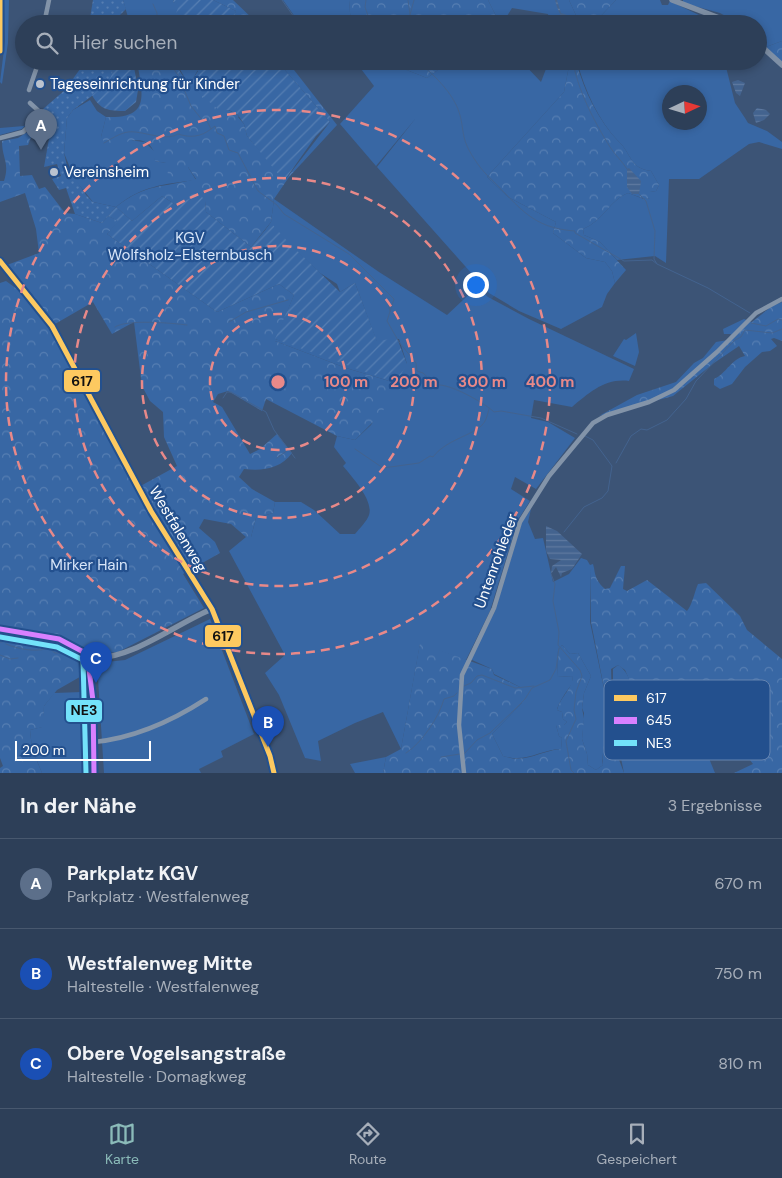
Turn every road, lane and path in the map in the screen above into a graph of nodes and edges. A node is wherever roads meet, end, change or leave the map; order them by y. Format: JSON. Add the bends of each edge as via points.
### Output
{"nodes":[{"id":1,"x":0,"y":0,"type":"edge"},
{"id":2,"x":49,"y":0,"type":"edge"},
{"id":3,"x":672,"y":0,"type":"edge"},
{"id":4,"x":46,"y":15,"type":"edge"},
{"id":5,"x":711,"y":15,"type":"edge"},
{"id":6,"x":0,"y":51,"type":"edge"},
{"id":7,"x":767,"y":51,"type":"edge"},
{"id":8,"x":782,"y":65,"type":"edge"},
{"id":9,"x":36,"y":70,"type":"edge"},
{"id":10,"x":28,"y":90,"type":"dead end"},
{"id":11,"x":30,"y":103,"type":"dead end"},
{"id":12,"x":0,"y":138,"type":"edge"},
{"id":13,"x":0,"y":261,"type":"edge"},
{"id":14,"x":782,"y":299,"type":"edge"},
{"id":15,"x":212,"y":609,"type":"junction"},
{"id":16,"x":0,"y":629,"type":"edge"},
{"id":17,"x":91,"y":656,"type":"junction"},
{"id":18,"x":206,"y":700,"type":"dead end"},
{"id":19,"x":94,"y":742,"type":"junction"},
{"id":20,"x":94,"y":773,"type":"edge"},
{"id":21,"x":274,"y":773,"type":"edge"},
{"id":22,"x":464,"y":773,"type":"edge"}],
"edges":[{"from":1,"to":6,"type":"street"},
{"from":2,"to":4,"type":"street"},
{"from":3,"to":5,"type":"street"},
{"from":7,"to":8,"type":"street"},
{"from":9,"to":10,"type":"street"},
{"from":11,"to":12,"type":"street","via":[[42,114],[22,132]]},
{"from":13,"to":15,"type":"street","name":"Westfalenweg","via":[[52,326],[151,511]]},
{"from":14,"to":22,"type":"street","name":"Untenrohleder","via":[[756,313],[711,359],[674,390],[593,423],[549,476],[520,522],[494,608],[462,675],[459,725]]},
{"from":15,"to":17,"type":"street","via":[[134,650]]},
{"from":15,"to":21,"type":"street","name":"Westfalenweg"},
{"from":16,"to":17,"type":"street","via":[[58,639]]},
{"from":17,"to":19,"type":"street"},
{"from":18,"to":19,"type":"street","via":[[145,730]]},
{"from":19,"to":20,"type":"street"}]}
